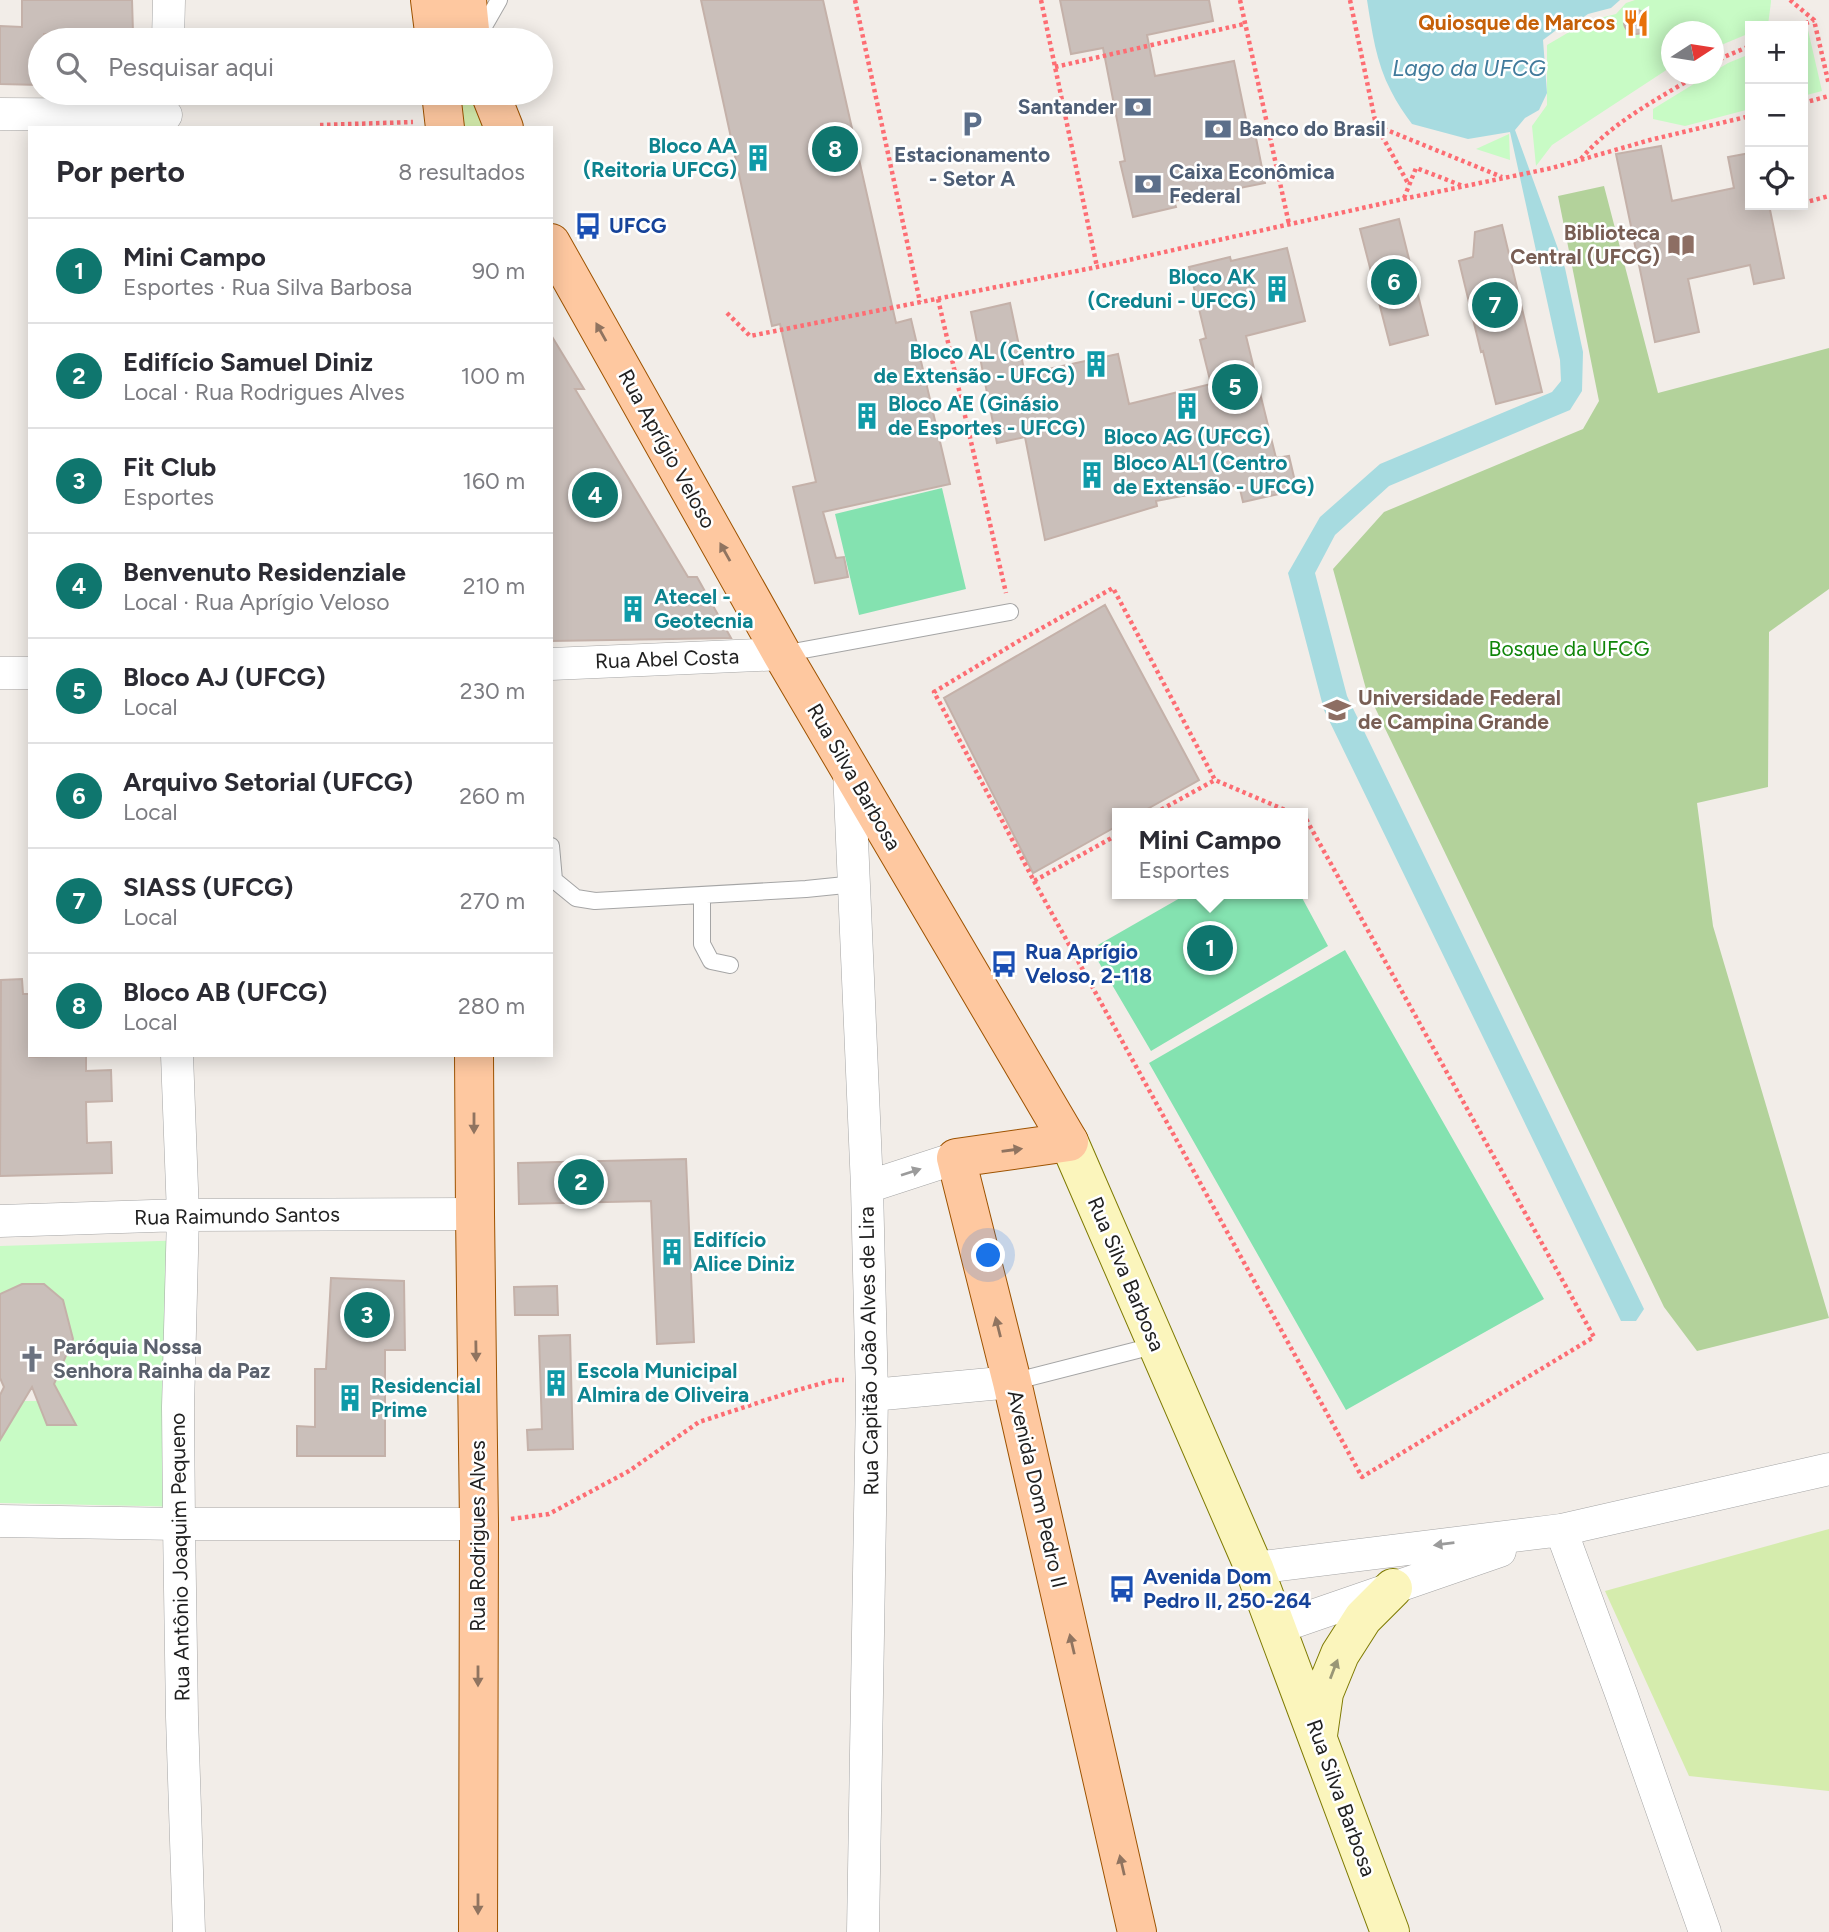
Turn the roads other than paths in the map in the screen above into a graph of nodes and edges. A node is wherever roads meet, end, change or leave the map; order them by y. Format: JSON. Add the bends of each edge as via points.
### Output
{"nodes":[{"id":1,"x":169,"y":0,"type":"edge"},
{"id":2,"x":430,"y":0,"type":"edge"},
{"id":3,"x":467,"y":0,"type":"edge"},
{"id":4,"x":499,"y":0,"type":"edge"},
{"id":5,"x":168,"y":28,"type":"edge"},
{"id":6,"x":434,"y":28,"type":"edge"},
{"id":7,"x":472,"y":28,"type":"edge"},
{"id":8,"x":482,"y":28,"type":"edge"},
{"id":9,"x":495,"y":105,"type":"edge"},
{"id":10,"x":166,"y":112,"type":"edge"},
{"id":11,"x":0,"y":114,"type":"edge"},
{"id":12,"x":503,"y":126,"type":"edge"},
{"id":13,"x":553,"y":247,"type":"edge"},
{"id":14,"x":1010,"y":612,"type":"road end"},
{"id":15,"x":782,"y":654,"type":"junction"},
{"id":16,"x":553,"y":664,"type":"edge"},
{"id":17,"x":0,"y":673,"type":"edge"},
{"id":18,"x":28,"y":673,"type":"edge"},
{"id":19,"x":849,"y":770,"type":"junction"},
{"id":20,"x":553,"y":869,"type":"edge"},
{"id":21,"x":855,"y":884,"type":"junction"},
{"id":22,"x":702,"y":895,"type":"junction"},
{"id":23,"x":730,"y":965,"type":"dead end"},
{"id":24,"x":177,"y":1057,"type":"edge"},
{"id":25,"x":474,"y":1057,"type":"edge"},
{"id":26,"x":1069,"y":1142,"type":"junction"},
{"id":27,"x":956,"y":1158,"type":"junction"},
{"id":28,"x":867,"y":1186,"type":"junction"},
{"id":29,"x":475,"y":1214,"type":"junction"},
{"id":30,"x":183,"y":1215,"type":"junction"},
{"id":31,"x":0,"y":1221,"type":"edge"},
{"id":32,"x":1157,"y":1345,"type":"junction"},
{"id":33,"x":1012,"y":1382,"type":"junction"},
{"id":34,"x":872,"y":1395,"type":"junction"},
{"id":35,"x":1829,"y":1469,"type":"edge"},
{"id":36,"x":0,"y":1521,"type":"edge"},
{"id":37,"x":179,"y":1524,"type":"junction"},
{"id":38,"x":479,"y":1524,"type":"junction"},
{"id":39,"x":1561,"y":1530,"type":"junction"},
{"id":40,"x":1254,"y":1568,"type":"junction"},
{"id":41,"x":1393,"y":1588,"type":"junction"},
{"id":42,"x":1277,"y":1628,"type":"junction"},
{"id":43,"x":1318,"y":1735,"type":"junction"},
{"id":44,"x":189,"y":1932,"type":"edge"},
{"id":45,"x":478,"y":1932,"type":"edge"},
{"id":46,"x":863,"y":1932,"type":"edge"},
{"id":47,"x":1138,"y":1932,"type":"edge"},
{"id":48,"x":1391,"y":1932,"type":"edge"},
{"id":49,"x":1705,"y":1932,"type":"edge"}],
"edges":[{"from":1,"to":5,"type":"street"},
{"from":2,"to":6,"type":"main road"},
{"from":3,"to":7,"type":"main road"},
{"from":4,"to":8,"type":"lane"},
{"from":9,"to":12,"type":"main road"},
{"from":10,"to":11,"type":"street"},
{"from":15,"to":13,"type":"main road","name":"Rua Aprígio Veloso","one_way":true},
{"from":14,"to":15,"type":"lane"},
{"from":15,"to":16,"type":"street","name":"Rua Abel Costa"},
{"from":15,"to":19,"type":"main road","name":"Rua Silva Barbosa"},
{"from":17,"to":18,"type":"street"},
{"from":19,"to":21,"type":"street","name":"Rua Capitão João Alves de Lira"},
{"from":19,"to":26,"type":"main road","name":"Rua Silva Barbosa"},
{"from":20,"to":22,"type":"lane","via":[[554,880],[576,898]]},
{"from":21,"to":22,"type":"lane"},
{"from":21,"to":28,"type":"street","name":"Rua Capitão João Alves de Lira"},
{"from":22,"to":23,"type":"lane","via":[[702,944],[711,961]]},
{"from":24,"to":30,"type":"street","name":"Rua Antônio Joaquim Pequeno"},
{"from":25,"to":29,"type":"main road","name":"Rua Rodrigues Alves","one_way":true},
{"from":27,"to":26,"type":"main road","one_way":true},
{"from":26,"to":32,"type":"main road","name":"Rua Silva Barbosa"},
{"from":28,"to":27,"type":"street","one_way":true},
{"from":33,"to":27,"type":"main road","name":"Avenida Dom Pedro II","one_way":true},
{"from":28,"to":34,"type":"street","name":"Rua Capitão João Alves de Lira"},
{"from":29,"to":30,"type":"street","name":"Rua Raimundo Santos"},
{"from":29,"to":38,"type":"main road","name":"Rua Rodrigues Alves","one_way":true},
{"from":30,"to":31,"type":"street","name":"Rua Raimundo Santos"},
{"from":30,"to":37,"type":"street","name":"Rua Antônio Joaquim Pequeno"},
{"from":32,"to":33,"type":"lane"},
{"from":32,"to":40,"type":"main road","name":"Rua Silva Barbosa"},
{"from":33,"to":34,"type":"street"},
{"from":47,"to":33,"type":"main road","name":"Avenida Dom Pedro II","one_way":true},
{"from":34,"to":46,"type":"street","name":"Rua Capitão João Alves de Lira"},
{"from":35,"to":39,"type":"street"},
{"from":36,"to":37,"type":"street"},
{"from":37,"to":38,"type":"street"},
{"from":37,"to":44,"type":"street","name":"Rua Antônio Joaquim Pequeno"},
{"from":38,"to":45,"type":"main road","name":"Rua Rodrigues Alves","one_way":true},
{"from":39,"to":40,"type":"street","one_way":true},
{"from":39,"to":41,"type":"street"},
{"from":39,"to":49,"type":"street"},
{"from":40,"to":42,"type":"main road","name":"Rua Silva Barbosa"},
{"from":41,"to":42,"type":"street"},
{"from":43,"to":41,"type":"main road","one_way":true,"via":[[1324,1693],[1340,1654],[1363,1618]]},
{"from":42,"to":43,"type":"main road","name":"Rua Silva Barbosa"},
{"from":43,"to":48,"type":"main road","name":"Rua Silva Barbosa"}]}
